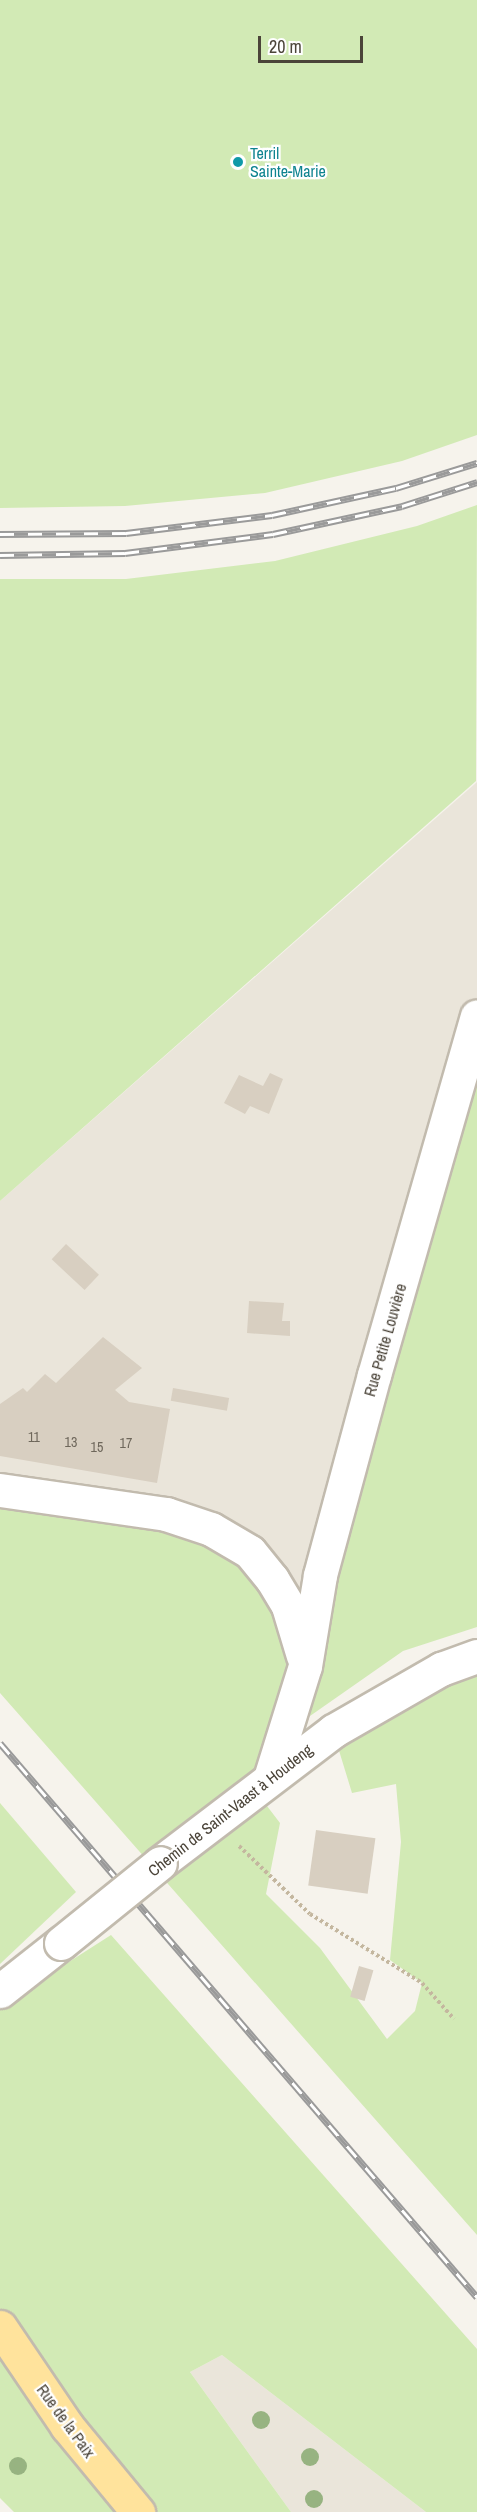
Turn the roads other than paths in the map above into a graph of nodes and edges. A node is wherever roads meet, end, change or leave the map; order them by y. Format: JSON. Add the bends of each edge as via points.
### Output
{"nodes":[{"id":1,"x":477,"y":1016,"type":"edge"},
{"id":2,"x":0,"y":1490,"type":"edge"},
{"id":3,"x":477,"y":1656,"type":"edge"},
{"id":4,"x":305,"y":1666,"type":"junction"},
{"id":5,"x":271,"y":1775,"type":"junction"},
{"id":6,"x":0,"y":1991,"type":"edge"},
{"id":7,"x":0,"y":2327,"type":"edge"},
{"id":8,"x":138,"y":2512,"type":"edge"}],
"edges":[{"from":1,"to":4,"type":"street","name":"Rue Petite Louvière","via":[[320,1575]]},
{"from":2,"to":4,"type":"street","via":[[166,1514],[211,1529],[250,1552],[280,1590]]},
{"from":3,"to":5,"type":"street","name":"Chemin de Saint-Vaast à Houdeng","via":[[386,1698]]},
{"from":4,"to":5,"type":"street","name":"Rue Petite Louvière"},
{"from":5,"to":6,"type":"street","name":"Chemin de Saint-Vaast à Houdeng","bridge":true},
{"from":7,"to":8,"type":"main road","name":"Rue de la Paix","via":[[66,2426]]}]}
